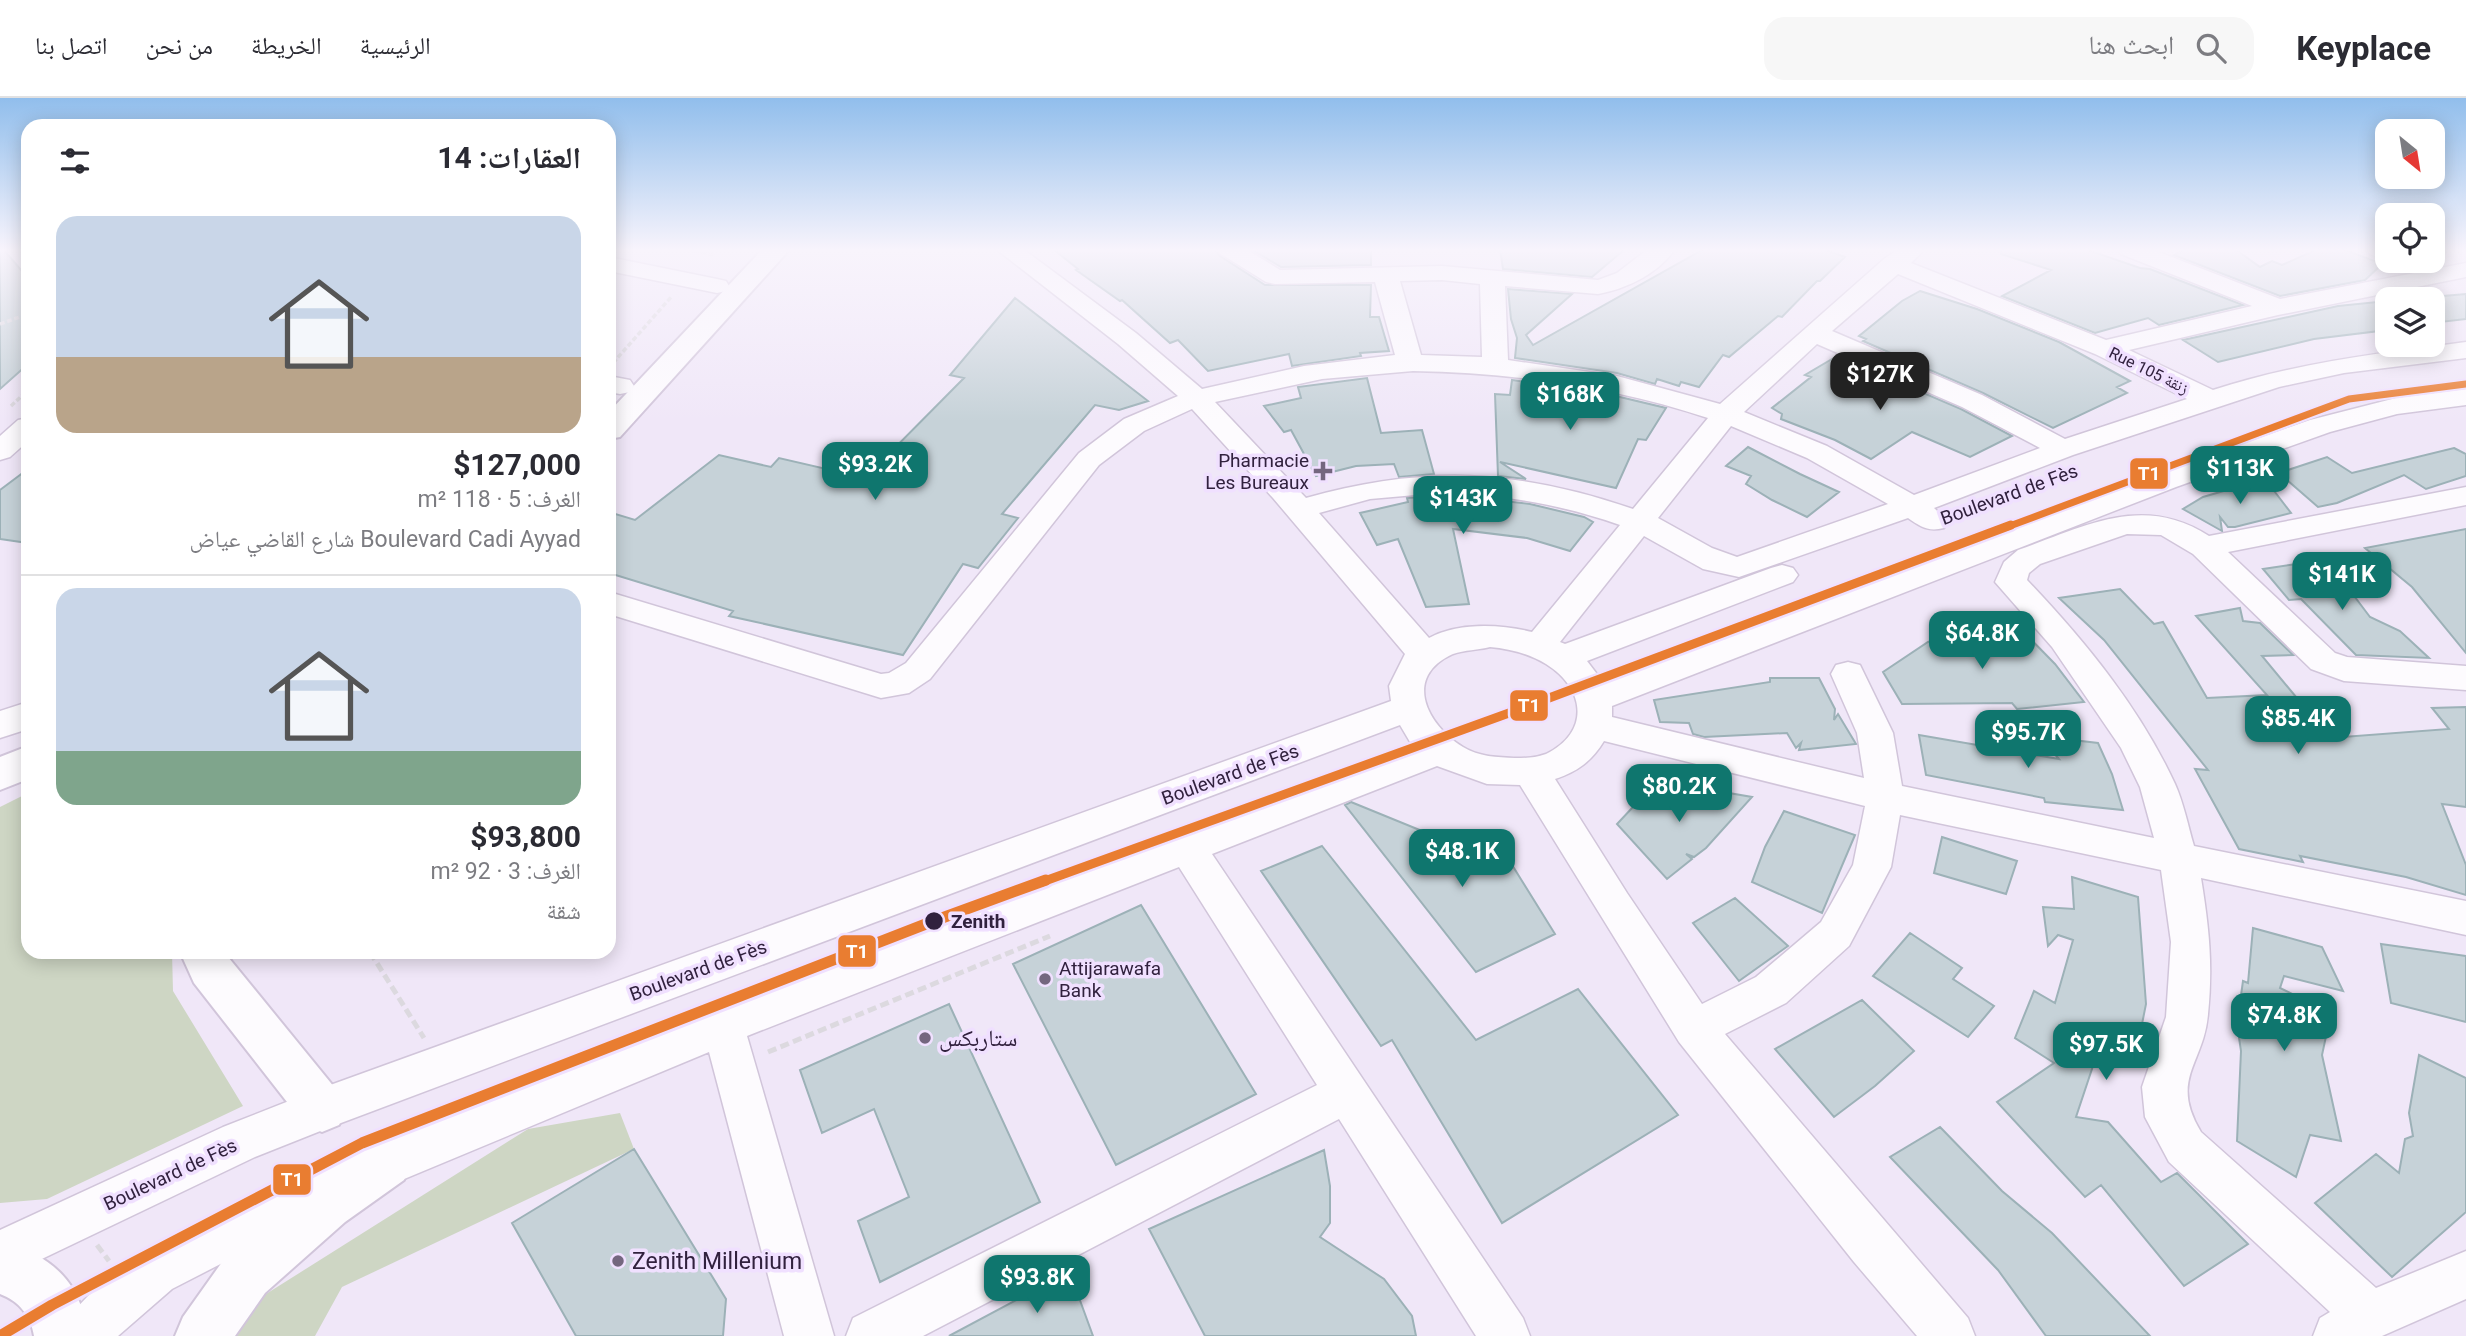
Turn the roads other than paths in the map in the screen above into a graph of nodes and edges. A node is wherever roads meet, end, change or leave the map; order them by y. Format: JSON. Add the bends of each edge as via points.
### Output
{"nodes":[{"id":1,"x":683,"y":307,"type":"edge"},
{"id":2,"x":723,"y":307,"type":"edge"},
{"id":3,"x":1083,"y":307,"type":"edge"},
{"id":4,"x":1394,"y":307,"type":"edge"},
{"id":5,"x":1493,"y":307,"type":"edge"},
{"id":6,"x":1845,"y":307,"type":"edge"},
{"id":7,"x":2013,"y":307,"type":"edge"},
{"id":8,"x":2278,"y":307,"type":"edge"},
{"id":9,"x":1814,"y":334,"type":"junction"},
{"id":10,"x":2104,"y":348,"type":"junction"},
{"id":11,"x":2466,"y":350,"type":"edge"},
{"id":12,"x":1409,"y":363,"type":"junction"},
{"id":13,"x":1495,"y":366,"type":"junction"},
{"id":14,"x":2466,"y":369,"type":"edge"},
{"id":15,"x":616,"y":380,"type":"edge"},
{"id":16,"x":1195,"y":397,"type":"junction"},
{"id":17,"x":2466,"y":397,"type":"edge"},
{"id":18,"x":2210,"y":399,"type":"junction"},
{"id":19,"x":2466,"y":402,"type":"edge"},
{"id":20,"x":2396,"y":406,"type":"junction"},
{"id":21,"x":1725,"y":415,"type":"junction"},
{"id":22,"x":19,"y":417,"type":"edge"},
{"id":23,"x":616,"y":422,"type":"edge"},
{"id":24,"x":2063,"y":450,"type":"junction"},
{"id":25,"x":0,"y":451,"type":"edge"},
{"id":26,"x":2466,"y":496,"type":"edge"},
{"id":27,"x":1298,"y":509,"type":"junction"},
{"id":28,"x":1922,"y":513,"type":"junction"},
{"id":29,"x":1639,"y":521,"type":"junction"},
{"id":30,"x":2204,"y":547,"type":"junction"},
{"id":31,"x":616,"y":605,"type":"edge"},
{"id":32,"x":1550,"y":652,"type":"junction"},
{"id":33,"x":1425,"y":655,"type":"junction"},
{"id":34,"x":1848,"y":674,"type":"dead end"},
{"id":35,"x":2466,"y":678,"type":"edge"},
{"id":36,"x":1407,"y":709,"type":"junction"},
{"id":37,"x":1594,"y":713,"type":"junction"},
{"id":38,"x":21,"y":717,"type":"edge"},
{"id":39,"x":0,"y":724,"type":"edge"},
{"id":40,"x":21,"y":744,"type":"edge"},
{"id":41,"x":1438,"y":751,"type":"junction"},
{"id":42,"x":0,"y":754,"type":"edge"},
{"id":43,"x":21,"y":764,"type":"edge"},
{"id":44,"x":1530,"y":772,"type":"junction"},
{"id":45,"x":0,"y":775,"type":"edge"},
{"id":46,"x":1885,"y":797,"type":"junction"},
{"id":47,"x":1186,"y":847,"type":"junction"},
{"id":48,"x":2179,"y":858,"type":"junction"},
{"id":49,"x":2466,"y":918,"type":"edge"},
{"id":50,"x":205,"y":959,"type":"edge"},
{"id":51,"x":723,"y":1026,"type":"junction"},
{"id":52,"x":1694,"y":1029,"type":"junction"},
{"id":53,"x":1346,"y":1093,"type":"junction"},
{"id":54,"x":322,"y":1108,"type":"junction"},
{"id":55,"x":386,"y":1163,"type":"junction"},
{"id":56,"x":0,"y":1255,"type":"edge"},
{"id":57,"x":0,"y":1266,"type":"edge"},
{"id":58,"x":2466,"y":1275,"type":"edge"},
{"id":59,"x":2354,"y":1326,"type":"edge"},
{"id":60,"x":61,"y":1336,"type":"edge"},
{"id":61,"x":85,"y":1336,"type":"edge"},
{"id":62,"x":202,"y":1336,"type":"edge"},
{"id":63,"x":809,"y":1336,"type":"edge"},
{"id":64,"x":871,"y":1336,"type":"edge"},
{"id":65,"x":1506,"y":1336,"type":"edge"},
{"id":66,"x":1950,"y":1336,"type":"edge"}],
"edges":[{"from":1,"to":15,"type":"main road"},
{"from":2,"to":23,"type":"main road"},
{"from":3,"to":16,"type":"street"},
{"from":4,"to":12,"type":"street"},
{"from":5,"to":13,"type":"street"},
{"from":6,"to":9,"type":"street"},
{"from":7,"to":10,"type":"street","name":"Rue 105 زنقة"},
{"from":8,"to":10,"type":"street"},
{"from":9,"to":21,"type":"street"},
{"from":9,"to":24,"type":"street","via":[[1972,401]]},
{"from":10,"to":18,"type":"street","name":"Rue 105 زنقة"},
{"from":11,"to":18,"type":"street","via":[[2344,365]]},
{"from":12,"to":13,"type":"street"},
{"from":12,"to":16,"type":"street","via":[[1306,374]]},
{"from":13,"to":21,"type":"street","via":[[1616,386]]},
{"from":14,"to":28,"type":"street","name":"Boulevard de Fès","via":[[2341,387],[2253,406]]},
{"from":16,"to":27,"type":"street"},
{"from":16,"to":31,"type":"street","via":[[1139,423],[1096,452],[918,671],[897,684],[881,686]]},
{"from":17,"to":20,"type":"street"},
{"from":18,"to":24,"type":"street"},
{"from":19,"to":20,"type":"street"},
{"from":20,"to":37,"type":"street","via":[[2320,426],[2166,481]]},
{"from":21,"to":28,"type":"street","via":[[1832,458]]},
{"from":21,"to":29,"type":"street"},
{"from":22,"to":25,"type":"street"},
{"from":24,"to":28,"type":"street"},
{"from":26,"to":30,"type":"street"},
{"from":27,"to":29,"type":"street","via":[[1370,490],[1423,484],[1480,485],[1527,490]]},
{"from":27,"to":33,"type":"street"},
{"from":28,"to":29,"type":"street","via":[[1739,567],[1721,564]]},
{"from":28,"to":32,"type":"street","name":"Boulevard de Fès"},
{"from":29,"to":32,"type":"street"},
{"from":30,"to":35,"type":"street","via":[[2323,660],[2344,669]]},
{"from":30,"to":48,"type":"street","via":[[2165,526],[2125,524],[2029,557],[2015,569],[2011,582],[2064,639],[2136,743],[2158,788]]},
{"from":32,"to":33,"type":"street","via":[[1506,637],[1482,636],[1451,642]]},
{"from":32,"to":37,"type":"street","via":[[1580,674]]},
{"from":33,"to":36,"type":"street","via":[[1408,680]]},
{"from":34,"to":46,"type":"street","via":[[1875,733]]},
{"from":36,"to":41,"type":"street","via":[[1419,733]]},
{"from":36,"to":54,"type":"street","name":"Boulevard de Fès"},
{"from":37,"to":44,"type":"street","via":[[1585,744],[1569,758]]},
{"from":37,"to":46,"type":"street"},
{"from":38,"to":39,"type":"street"},
{"from":40,"to":42,"type":"main road"},
{"from":41,"to":44,"type":"street","via":[[1478,768]]},
{"from":41,"to":47,"type":"street"},
{"from":43,"to":45,"type":"main road"},
{"from":44,"to":52,"type":"street"},
{"from":46,"to":48,"type":"street"},
{"from":46,"to":52,"type":"street","via":[[1872,867],[1835,934],[1771,990]]},
{"from":47,"to":51,"type":"street"},
{"from":47,"to":53,"type":"street"},
{"from":48,"to":49,"type":"street"},
{"from":48,"to":59,"type":"street","via":[[2191,942],[2187,1017],[2164,1087],[2167,1117],[2185,1147]]},
{"from":50,"to":54,"type":"main road"},
{"from":51,"to":55,"type":"street"},
{"from":51,"to":63,"type":"street"},
{"from":52,"to":66,"type":"street"},
{"from":53,"to":64,"type":"street"},
{"from":53,"to":65,"type":"street"},
{"from":54,"to":56,"type":"street","name":"Boulevard de Fès","via":[[239,1142]]},
{"from":55,"to":61,"type":"street","via":[[291,1203],[155,1272]]},
{"from":55,"to":62,"type":"main road","via":[[327,1205],[246,1274]]},
{"from":57,"to":60,"type":"main road","via":[[20,1271],[46,1292],[61,1323]]},
{"from":58,"to":59,"type":"street"}]}
